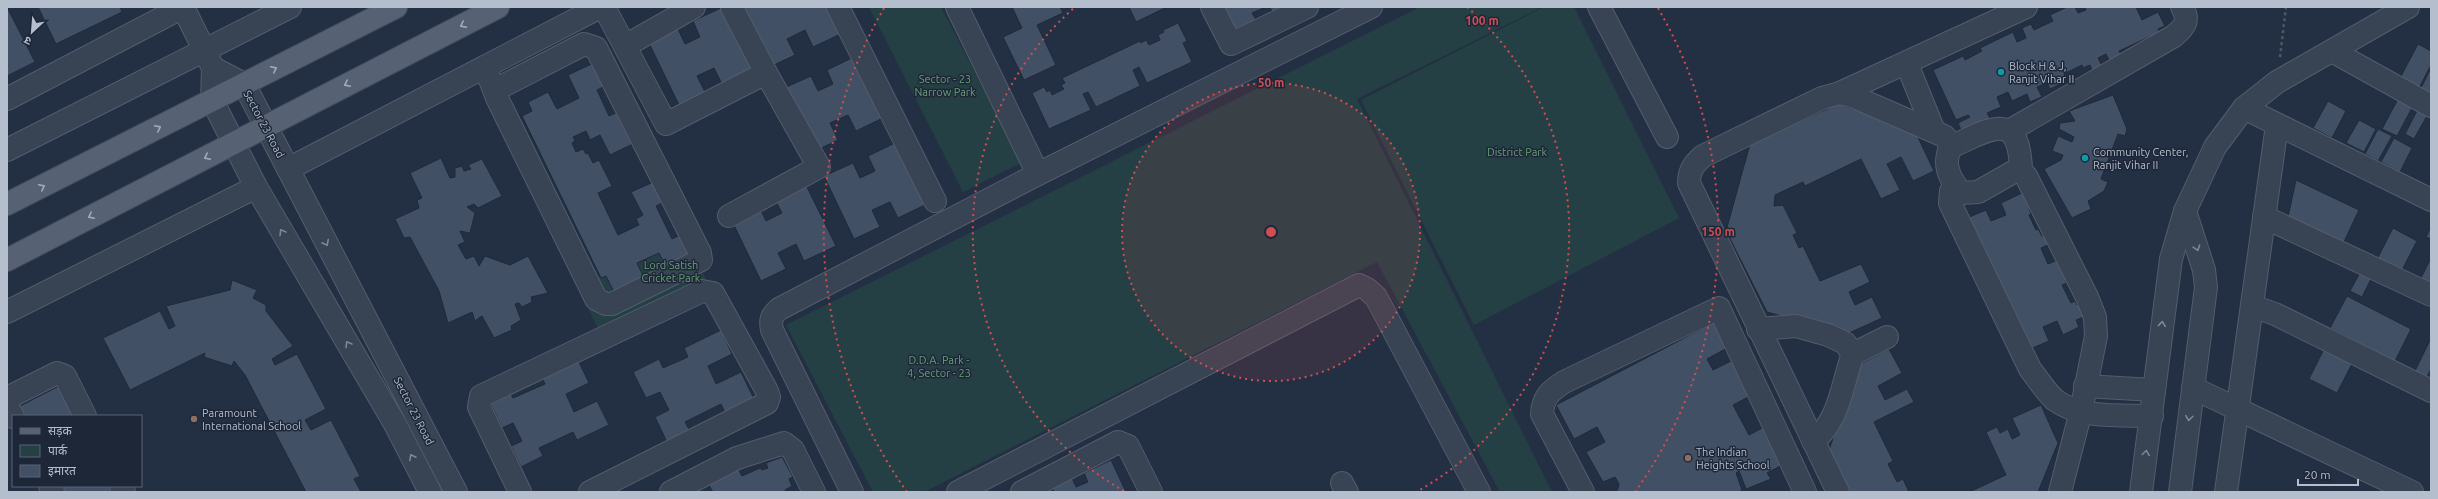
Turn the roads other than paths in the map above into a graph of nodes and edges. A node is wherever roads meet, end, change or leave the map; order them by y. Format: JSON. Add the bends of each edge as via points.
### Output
{"nodes":[{"id":1,"x":183,"y":7,"type":"edge"},
{"id":2,"x":290,"y":7,"type":"edge"},
{"id":3,"x":396,"y":7,"type":"edge"},
{"id":4,"x":498,"y":7,"type":"edge"},
{"id":5,"x":600,"y":7,"type":"edge"},
{"id":6,"x":604,"y":7,"type":"edge"},
{"id":7,"x":694,"y":7,"type":"edge"},
{"id":8,"x":838,"y":7,"type":"edge"},
{"id":9,"x":957,"y":7,"type":"edge"},
{"id":10,"x":1212,"y":7,"type":"edge"},
{"id":11,"x":1307,"y":7,"type":"edge"},
{"id":12,"x":1371,"y":7,"type":"edge"},
{"id":13,"x":1599,"y":7,"type":"edge"},
{"id":14,"x":2026,"y":7,"type":"edge"},
{"id":15,"x":2182,"y":7,"type":"edge"},
{"id":16,"x":2408,"y":7,"type":"edge"},
{"id":17,"x":732,"y":8,"type":"dead end"},
{"id":18,"x":625,"y":46,"type":"junction"},
{"id":19,"x":2332,"y":52,"type":"junction"},
{"id":20,"x":209,"y":59,"type":"junction"},
{"id":21,"x":1907,"y":64,"type":"junction"},
{"id":22,"x":485,"y":67,"type":"junction"},
{"id":23,"x":766,"y":73,"type":"junction"},
{"id":24,"x":244,"y":84,"type":"junction"},
{"id":25,"x":495,"y":90,"type":"junction"},
{"id":26,"x":1840,"y":93,"type":"junction"},
{"id":27,"x":7,"y":99,"type":"edge"},
{"id":28,"x":212,"y":100,"type":"junction"},
{"id":29,"x":2431,"y":106,"type":"edge"},
{"id":30,"x":2244,"y":108,"type":"junction"},
{"id":31,"x":2277,"y":125,"type":"junction"},
{"id":32,"x":266,"y":126,"type":"junction"},
{"id":33,"x":1934,"y":131,"type":"junction"},
{"id":34,"x":2009,"y":131,"type":"junction"},
{"id":35,"x":1667,"y":136,"type":"dead end"},
{"id":36,"x":233,"y":143,"type":"junction"},
{"id":37,"x":1951,"y":147,"type":"junction"},
{"id":38,"x":7,"y":150,"type":"edge"},
{"id":39,"x":288,"y":169,"type":"junction"},
{"id":40,"x":2021,"y":172,"type":"junction"},
{"id":41,"x":1038,"y":174,"type":"junction"},
{"id":42,"x":1955,"y":186,"type":"junction"},
{"id":43,"x":256,"y":187,"type":"junction"},
{"id":44,"x":2431,"y":200,"type":"edge"},
{"id":45,"x":935,"y":201,"type":"dead end"},
{"id":46,"x":7,"y":204,"type":"edge"},
{"id":47,"x":2185,"y":211,"type":"junction"},
{"id":48,"x":729,"y":216,"type":"dead end"},
{"id":49,"x":2264,"y":217,"type":"junction"},
{"id":50,"x":7,"y":260,"type":"edge"},
{"id":51,"x":2431,"y":295,"type":"edge"},
{"id":52,"x":2252,"y":306,"type":"junction"},
{"id":53,"x":7,"y":312,"type":"edge"},
{"id":54,"x":1758,"y":329,"type":"junction"},
{"id":55,"x":1887,"y":337,"type":"dead end"},
{"id":56,"x":1853,"y":354,"type":"junction"},
{"id":57,"x":2085,"y":386,"type":"junction"},
{"id":58,"x":2193,"y":388,"type":"junction"},
{"id":59,"x":2154,"y":390,"type":"junction"},
{"id":60,"x":2431,"y":391,"type":"edge"},
{"id":61,"x":7,"y":398,"type":"edge"},
{"id":62,"x":7,"y":406,"type":"edge"},
{"id":63,"x":2237,"y":408,"type":"junction"},
{"id":64,"x":2081,"y":411,"type":"junction"},
{"id":65,"x":12,"y":415,"type":"edge"},
{"id":66,"x":84,"y":415,"type":"edge"},
{"id":67,"x":2152,"y":416,"type":"junction"},
{"id":68,"x":1813,"y":441,"type":"junction"},
{"id":69,"x":430,"y":492,"type":"edge"},
{"id":70,"x":456,"y":492,"type":"edge"},
{"id":71,"x":520,"y":492,"type":"edge"},
{"id":72,"x":590,"y":492,"type":"edge"},
{"id":73,"x":672,"y":492,"type":"edge"},
{"id":74,"x":814,"y":492,"type":"edge"},
{"id":75,"x":852,"y":492,"type":"edge"},
{"id":76,"x":958,"y":492,"type":"edge"},
{"id":77,"x":1022,"y":492,"type":"edge"},
{"id":78,"x":1151,"y":492,"type":"edge"},
{"id":79,"x":1479,"y":492,"type":"edge"},
{"id":80,"x":1583,"y":492,"type":"edge"},
{"id":81,"x":1805,"y":492,"type":"edge"},
{"id":82,"x":1838,"y":492,"type":"edge"},
{"id":83,"x":2060,"y":492,"type":"edge"},
{"id":84,"x":2141,"y":492,"type":"edge"},
{"id":85,"x":2180,"y":492,"type":"edge"},
{"id":86,"x":2226,"y":492,"type":"edge"},
{"id":87,"x":2412,"y":492,"type":"edge"}],
"edges":[{"from":1,"to":20,"type":"street"},
{"from":1,"to":27,"type":"street"},
{"from":2,"to":20,"type":"street"},
{"from":24,"to":3,"type":"main road","one_way":true},
{"from":4,"to":32,"type":"main road","one_way":true},
{"from":5,"to":22,"type":"street"},
{"from":6,"to":18,"type":"street"},
{"from":7,"to":18,"type":"street"},
{"from":8,"to":45,"type":"street"},
{"from":9,"to":41,"type":"street"},
{"from":10,"to":11,"type":"street","via":[[1231,44]]},
{"from":12,"to":41,"type":"street"},
{"from":13,"to":35,"type":"street"},
{"from":14,"to":21,"type":"street"},
{"from":15,"to":34,"type":"street","via":[[2187,21],[2174,36]]},
{"from":16,"to":19,"type":"street"},
{"from":17,"to":23,"type":"street"},
{"from":18,"to":23,"type":"street","via":[[666,124]]},
{"from":19,"to":29,"type":"street"},
{"from":19,"to":30,"type":"street","via":[[2277,82]]},
{"from":20,"to":24,"type":"street","name":"Sector 23 Road"},
{"from":20,"to":28,"type":"street","name":"Sector 23 Road"},
{"from":20,"to":38,"type":"street"},
{"from":21,"to":26,"type":"street"},
{"from":21,"to":33,"type":"street"},
{"from":22,"to":25,"type":"street"},
{"from":22,"to":39,"type":"street"},
{"from":23,"to":48,"type":"street","via":[[819,167]]},
{"from":24,"to":28,"type":"main road"},
{"from":24,"to":32,"type":"street","name":"Sector 23 Road"},
{"from":25,"to":25,"type":"street","via":[[596,299],[612,304],[701,260],[700,253],[596,48],[584,44]]},
{"from":26,"to":33,"type":"street"},
{"from":26,"to":54,"type":"street","via":[[1822,98],[1703,156],[1691,169],[1689,183]]},
{"from":28,"to":36,"type":"street","name":"Sector 23 Road"},
{"from":46,"to":28,"type":"main road","one_way":true},
{"from":30,"to":31,"type":"street"},
{"from":30,"to":47,"type":"street","via":[[2215,147]]},
{"from":31,"to":44,"type":"street"},
{"from":31,"to":49,"type":"street"},
{"from":32,"to":36,"type":"main road"},
{"from":32,"to":39,"type":"street","name":"Sector 23 Road"},
{"from":33,"to":37,"type":"street","via":[[1949,141]]},
{"from":34,"to":37,"type":"street","via":[[1998,128]]},
{"from":34,"to":40,"type":"street","via":[[2017,140],[2021,152]]},
{"from":36,"to":43,"type":"street","name":"Sector 23 Road"},
{"from":36,"to":50,"type":"main road","one_way":true},
{"from":37,"to":42,"type":"street","via":[[1948,168]]},
{"from":39,"to":70,"type":"street","name":"Sector 23 Road","one_way":true},
{"from":40,"to":42,"type":"street","via":[[2015,171],[1978,192],[1962,193]]},
{"from":40,"to":57,"type":"street","via":[[2026,176],[2095,317],[2096,336]]},
{"from":41,"to":75,"type":"street","via":[[779,309],[772,315],[772,330]]},
{"from":42,"to":64,"type":"street","via":[[1951,191],[1950,203],[2030,369],[2056,400]]},
{"from":43,"to":53,"type":"street"},
{"from":69,"to":43,"type":"street","name":"Sector 23 Road","one_way":true,"via":[[395,424]]},
{"from":47,"to":58,"type":"street","one_way":true,"via":[[2204,270],[2206,287]]},
{"from":59,"to":47,"type":"street","one_way":true,"via":[[2171,260]]},
{"from":49,"to":51,"type":"street"},
{"from":49,"to":52,"type":"street"},
{"from":52,"to":60,"type":"street","via":[[2276,314]]},
{"from":52,"to":63,"type":"street"},
{"from":54,"to":56,"type":"street","via":[[1796,326],[1809,329],[1845,343]]},
{"from":54,"to":68,"type":"street"},
{"from":55,"to":56,"type":"street"},
{"from":56,"to":68,"type":"street","via":[[1844,389],[1824,434]]},
{"from":57,"to":59,"type":"street"},
{"from":57,"to":64,"type":"street"},
{"from":58,"to":63,"type":"street"},
{"from":58,"to":85,"type":"street","one_way":true},
{"from":59,"to":67,"type":"street"},
{"from":61,"to":66,"type":"street","via":[[57,373],[65,376]]},
{"from":62,"to":65,"type":"street"},
{"from":63,"to":86,"type":"street"},
{"from":63,"to":87,"type":"street"},
{"from":64,"to":67,"type":"street"},
{"from":64,"to":83,"type":"street"},
{"from":84,"to":67,"type":"street","one_way":true},
{"from":68,"to":82,"type":"street"},
{"from":71,"to":72,"type":"street","via":[[479,407],[481,396],[702,291],[713,293],[767,391],[767,403]]},
{"from":73,"to":74,"type":"street","via":[[737,458],[784,443],[794,450]]},
{"from":76,"to":79,"type":"street","via":[[1359,285],[1376,298]]},
{"from":77,"to":78,"type":"street","via":[[1118,442],[1128,446]]},
{"from":80,"to":81,"type":"street","via":[[1542,414],[1543,401],[1549,392],[1564,382],[1719,308]]}]}
